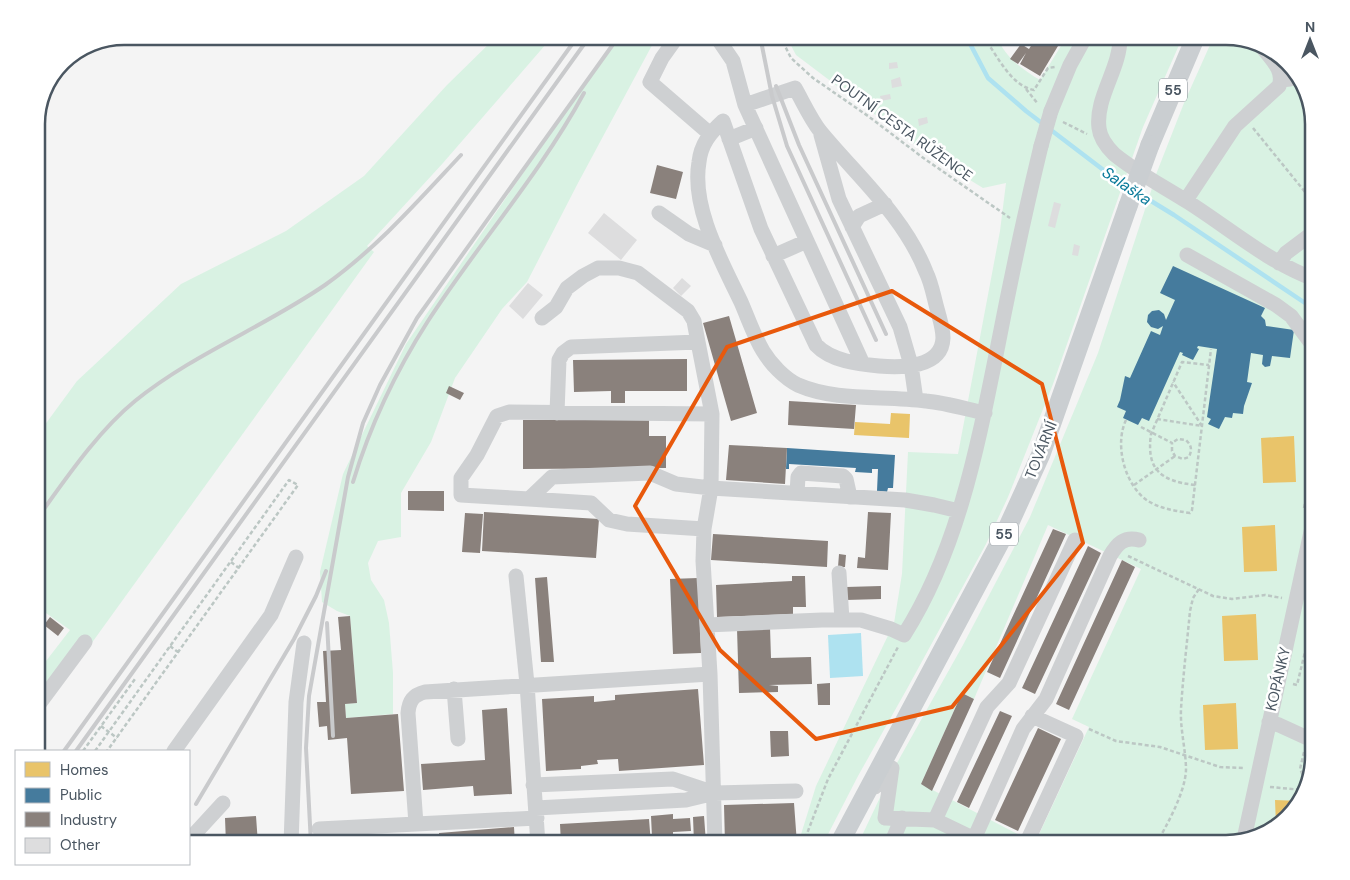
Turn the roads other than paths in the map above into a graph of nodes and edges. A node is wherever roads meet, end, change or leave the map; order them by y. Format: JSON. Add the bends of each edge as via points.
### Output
{"nodes":[{"id":1,"x":671,"y":45,"type":"edge"},
{"id":2,"x":722,"y":45,"type":"edge"},
{"id":3,"x":1081,"y":45,"type":"edge"},
{"id":4,"x":1119,"y":45,"type":"edge"},
{"id":5,"x":1192,"y":45,"type":"edge"},
{"id":6,"x":1271,"y":59,"type":"edge"},
{"id":7,"x":1291,"y":79,"type":"edge"},
{"id":8,"x":1281,"y":80,"type":"junction"},
{"id":9,"x":745,"y":105,"type":"junction"},
{"id":10,"x":756,"y":128,"type":"junction"},
{"id":11,"x":820,"y":131,"type":"junction"},
{"id":12,"x":709,"y":134,"type":"junction"},
{"id":13,"x":729,"y":139,"type":"junction"},
{"id":14,"x":1186,"y":200,"type":"junction"},
{"id":15,"x":885,"y":204,"type":"junction"},
{"id":16,"x":659,"y":213,"type":"dead end"},
{"id":17,"x":852,"y":227,"type":"junction"},
{"id":18,"x":1305,"y":239,"type":"edge"},
{"id":19,"x":806,"y":241,"type":"junction"},
{"id":20,"x":715,"y":245,"type":"junction"},
{"id":21,"x":1187,"y":255,"type":"dead end"},
{"id":22,"x":773,"y":256,"type":"junction"},
{"id":23,"x":1279,"y":263,"type":"junction"},
{"id":24,"x":1305,"y":275,"type":"edge"},
{"id":25,"x":542,"y":318,"type":"dead end"},
{"id":26,"x":1305,"y":335,"type":"edge"},
{"id":27,"x":698,"y":342,"type":"junction"},
{"id":28,"x":863,"y":364,"type":"junction"},
{"id":29,"x":911,"y":365,"type":"junction"},
{"id":30,"x":916,"y":400,"type":"junction"},
{"id":31,"x":557,"y":413,"type":"junction"},
{"id":32,"x":712,"y":414,"type":"junction"},
{"id":33,"x":985,"y":414,"type":"junction"},
{"id":34,"x":711,"y":488,"type":"junction"},
{"id":35,"x":529,"y":499,"type":"junction"},
{"id":36,"x":958,"y":511,"type":"junction"},
{"id":37,"x":704,"y":528,"type":"junction"},
{"id":38,"x":1075,"y":540,"type":"dead end"},
{"id":39,"x":1139,"y":540,"type":"dead end"},
{"id":40,"x":296,"y":557,"type":"dead end"},
{"id":41,"x":839,"y":572,"type":"dead end"},
{"id":42,"x":1305,"y":574,"type":"edge"},
{"id":43,"x":516,"y":576,"type":"dead end"},
{"id":44,"x":842,"y":620,"type":"junction"},
{"id":45,"x":707,"y":625,"type":"junction"},
{"id":46,"x":85,"y":642,"type":"dead end"},
{"id":47,"x":304,"y":643,"type":"dead end"},
{"id":48,"x":710,"y":674,"type":"junction"},
{"id":49,"x":526,"y":684,"type":"junction"},
{"id":50,"x":454,"y":690,"type":"junction"},
{"id":51,"x":45,"y":696,"type":"edge"},
{"id":52,"x":1032,"y":716,"type":"junction"},
{"id":53,"x":1269,"y":722,"type":"junction"},
{"id":54,"x":458,"y":739,"type":"dead end"},
{"id":55,"x":1305,"y":740,"type":"edge"},
{"id":56,"x":175,"y":750,"type":"edge"},
{"id":57,"x":533,"y":785,"type":"junction"},
{"id":58,"x":796,"y":791,"type":"dead end"},
{"id":59,"x":714,"y":792,"type":"junction"},
{"id":60,"x":223,"y":803,"type":"dead end"},
{"id":61,"x":856,"y":809,"type":"junction"},
{"id":62,"x":536,"y":813,"type":"junction"},
{"id":63,"x":902,"y":818,"type":"junction"},
{"id":64,"x":935,"y":820,"type":"junction"},
{"id":65,"x":416,"y":824,"type":"junction"},
{"id":66,"x":319,"y":829,"type":"dead end"},
{"id":67,"x":1245,"y":832,"type":"edge"},
{"id":68,"x":194,"y":835,"type":"edge"},
{"id":69,"x":291,"y":835,"type":"edge"},
{"id":70,"x":537,"y":835,"type":"edge"},
{"id":71,"x":715,"y":835,"type":"edge"},
{"id":72,"x":843,"y":835,"type":"edge"},
{"id":73,"x":895,"y":835,"type":"edge"},
{"id":74,"x":967,"y":835,"type":"edge"},
{"id":75,"x":982,"y":835,"type":"edge"},
{"id":76,"x":1030,"y":835,"type":"edge"}],
"edges":[{"from":1,"to":12,"type":"street","via":[[650,82]]},
{"from":2,"to":9,"type":"street","via":[[733,62]]},
{"from":3,"to":33,"type":"street","bridge":true,"via":[[1051,111],[1041,146]]},
{"from":4,"to":14,"type":"street","via":[[1099,115],[1104,142],[1148,179]]},
{"from":5,"to":61,"type":"main road","name":"TOVÁRNÍ","number":"55","bridge":true,"via":[[1150,145],[1041,454],[992,557]]},
{"from":6,"to":8,"type":"street"},
{"from":7,"to":8,"type":"street"},
{"from":8,"to":14,"type":"street","via":[[1277,90],[1235,126]]},
{"from":9,"to":10,"type":"street"},
{"from":9,"to":11,"type":"street","via":[[795,88]]},
{"from":10,"to":13,"type":"street"},
{"from":10,"to":19,"type":"street"},
{"from":11,"to":15,"type":"street"},
{"from":11,"to":17,"type":"street","via":[[839,199]]},
{"from":12,"to":13,"type":"street","via":[[723,121]]},
{"from":12,"to":20,"type":"street","via":[[698,163],[698,180],[701,205]]},
{"from":13,"to":22,"type":"street"},
{"from":14,"to":23,"type":"street"},
{"from":15,"to":17,"type":"street","via":[[859,216]]},
{"from":15,"to":29,"type":"street","via":[[927,272],[943,329],[940,352],[932,359]]},
{"from":16,"to":20,"type":"street","via":[[688,234]]},
{"from":17,"to":29,"type":"street","via":[[900,327]]},
{"from":18,"to":23,"type":"street","via":[[1286,253]]},
{"from":19,"to":22,"type":"street"},
{"from":19,"to":28,"type":"street"},
{"from":20,"to":30,"type":"street","via":[[763,351],[786,377],[817,391]]},
{"from":21,"to":26,"type":"street","via":[[1284,310]]},
{"from":22,"to":28,"type":"street","via":[[816,345],[831,356]]},
{"from":23,"to":24,"type":"street"},
{"from":25,"to":27,"type":"street","via":[[556,307],[567,288],[583,276],[598,268],[619,268],[638,273],[688,311],[694,321]]},
{"from":27,"to":31,"type":"street","via":[[571,347],[559,360]]},
{"from":27,"to":32,"type":"street"},
{"from":28,"to":29,"type":"street"},
{"from":29,"to":30,"type":"street"},
{"from":30,"to":33,"type":"street"},
{"from":31,"to":32,"type":"street"},
{"from":31,"to":35,"type":"street","via":[[509,412],[497,416],[461,478],[461,495]]},
{"from":32,"to":34,"type":"street"},
{"from":33,"to":36,"type":"street"},
{"from":34,"to":35,"type":"street","via":[[676,484],[650,473],[552,477]]},
{"from":34,"to":36,"type":"street","via":[[905,500]]},
{"from":34,"to":37,"type":"street"},
{"from":35,"to":37,"type":"street","via":[[591,503],[609,520],[627,524]]},
{"from":36,"to":44,"type":"street","via":[[922,607],[904,635],[860,620]]},
{"from":37,"to":45,"type":"street"},
{"from":38,"to":64,"type":"street","via":[[1009,684],[987,707]]},
{"from":39,"to":52,"type":"street","via":[[1126,539],[1110,556],[1046,699]]},
{"from":40,"to":56,"type":"street","via":[[271,615]]},
{"from":41,"to":44,"type":"street"},
{"from":42,"to":53,"type":"street","name":"KOPÁNKY"},
{"from":43,"to":49,"type":"street"},
{"from":44,"to":45,"type":"street"},
{"from":45,"to":48,"type":"street"},
{"from":46,"to":51,"type":"street"},
{"from":47,"to":69,"type":"street","via":[[296,702]]},
{"from":48,"to":49,"type":"street"},
{"from":48,"to":59,"type":"street"},
{"from":49,"to":50,"type":"street"},
{"from":49,"to":57,"type":"street"},
{"from":50,"to":54,"type":"street"},
{"from":50,"to":65,"type":"street","via":[[418,694],[409,706]]},
{"from":52,"to":75,"type":"street","via":[[1023,729]]},
{"from":52,"to":76,"type":"street","via":[[1076,736]]},
{"from":53,"to":55,"type":"street"},
{"from":53,"to":67,"type":"street","name":"KOPÁNKY"},
{"from":57,"to":59,"type":"street","via":[[673,779]]},
{"from":57,"to":62,"type":"street"},
{"from":58,"to":59,"type":"street"},
{"from":59,"to":62,"type":"street","via":[[686,800]]},
{"from":59,"to":71,"type":"street"},
{"from":60,"to":68,"type":"street"},
{"from":61,"to":63,"type":"street","via":[[892,768],[885,818]]},
{"from":61,"to":72,"type":"main road","name":"TOVÁRNÍ","number":"55"},
{"from":62,"to":65,"type":"street"},
{"from":62,"to":70,"type":"street"},
{"from":63,"to":64,"type":"street"},
{"from":63,"to":73,"type":"street"},
{"from":64,"to":74,"type":"street"},
{"from":65,"to":66,"type":"street"}]}
